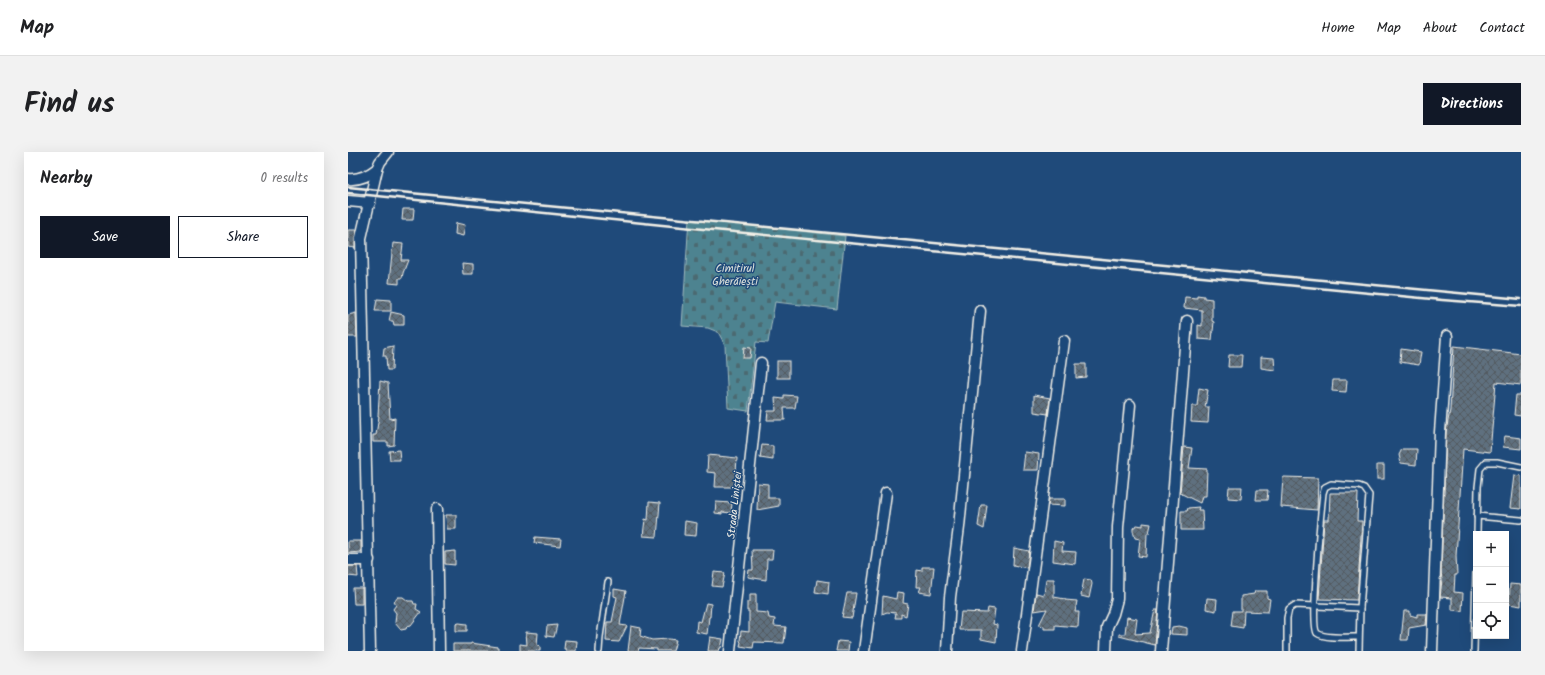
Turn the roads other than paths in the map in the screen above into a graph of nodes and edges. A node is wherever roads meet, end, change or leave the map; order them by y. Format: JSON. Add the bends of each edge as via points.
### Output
{"nodes":[{"id":1,"x":388,"y":152,"type":"edge"},
{"id":2,"x":378,"y":169,"type":"junction"},
{"id":3,"x":348,"y":179,"type":"edge"},
{"id":4,"x":348,"y":201,"type":"edge"},
{"id":5,"x":370,"y":203,"type":"junction"},
{"id":6,"x":980,"y":311,"type":"dead end"},
{"id":7,"x":1187,"y":322,"type":"dead end"},
{"id":8,"x":1447,"y":336,"type":"dead end"},
{"id":9,"x":1064,"y":341,"type":"dead end"},
{"id":10,"x":761,"y":363,"type":"dead end"},
{"id":11,"x":1130,"y":405,"type":"dead end"},
{"id":12,"x":1521,"y":467,"type":"edge"},
{"id":13,"x":886,"y":492,"type":"dead end"},
{"id":14,"x":438,"y":509,"type":"dead end"},
{"id":15,"x":1477,"y":516,"type":"junction"},
{"id":16,"x":1521,"y":520,"type":"edge"},
{"id":17,"x":1477,"y":531,"type":"edge"},
{"id":18,"x":348,"y":560,"type":"edge"},
{"id":19,"x":369,"y":560,"type":"junction"},
{"id":20,"x":608,"y":582,"type":"dead end"},
{"id":21,"x":1475,"y":603,"type":"edge"},
{"id":22,"x":1315,"y":606,"type":"junction"},
{"id":23,"x":1360,"y":608,"type":"junction"},
{"id":24,"x":1359,"y":637,"type":"junction"},
{"id":25,"x":370,"y":651,"type":"edge"},
{"id":26,"x":439,"y":651,"type":"edge"},
{"id":27,"x":600,"y":651,"type":"edge"},
{"id":28,"x":730,"y":651,"type":"edge"},
{"id":29,"x":864,"y":651,"type":"edge"},
{"id":30,"x":947,"y":651,"type":"edge"},
{"id":31,"x":1022,"y":651,"type":"edge"},
{"id":32,"x":1106,"y":651,"type":"edge"},
{"id":33,"x":1161,"y":651,"type":"edge"},
{"id":34,"x":1287,"y":651,"type":"edge"},
{"id":35,"x":1359,"y":651,"type":"edge"},
{"id":36,"x":1432,"y":651,"type":"edge"},
{"id":37,"x":1474,"y":651,"type":"edge"}],
"edges":[{"from":1,"to":2,"type":"street"},
{"from":2,"to":3,"type":"street","via":[[368,176]]},
{"from":2,"to":5,"type":"street"},
{"from":4,"to":5,"type":"street"},
{"from":5,"to":19,"type":"street","via":[[361,238]]},
{"from":6,"to":30,"type":"street","via":[[950,597]]},
{"from":7,"to":33,"type":"street"},
{"from":8,"to":36,"type":"street","via":[[1440,432]]},
{"from":9,"to":31,"type":"street"},
{"from":10,"to":28,"type":"street","name":"Strada Liniștei"},
{"from":11,"to":32,"type":"street","via":[[1118,526],[1117,599],[1107,627]]},
{"from":12,"to":15,"type":"lane","via":[[1486,462],[1480,469]]},
{"from":13,"to":29,"type":"street"},
{"from":14,"to":26,"type":"street"},
{"from":15,"to":16,"type":"lane"},
{"from":15,"to":17,"type":"lane"},
{"from":18,"to":19,"type":"street"},
{"from":19,"to":25,"type":"street"},
{"from":20,"to":27,"type":"lane"},
{"from":21,"to":37,"type":"lane"},
{"from":22,"to":23,"type":"lane"},
{"from":22,"to":23,"type":"lane","via":[[1323,493],[1331,484],[1359,486],[1369,495]]},
{"from":22,"to":24,"type":"lane","via":[[1315,629],[1318,633],[1323,636]]},
{"from":22,"to":34,"type":"lane","via":[[1295,605],[1289,609]]},
{"from":23,"to":24,"type":"lane"},
{"from":24,"to":35,"type":"lane"}]}
